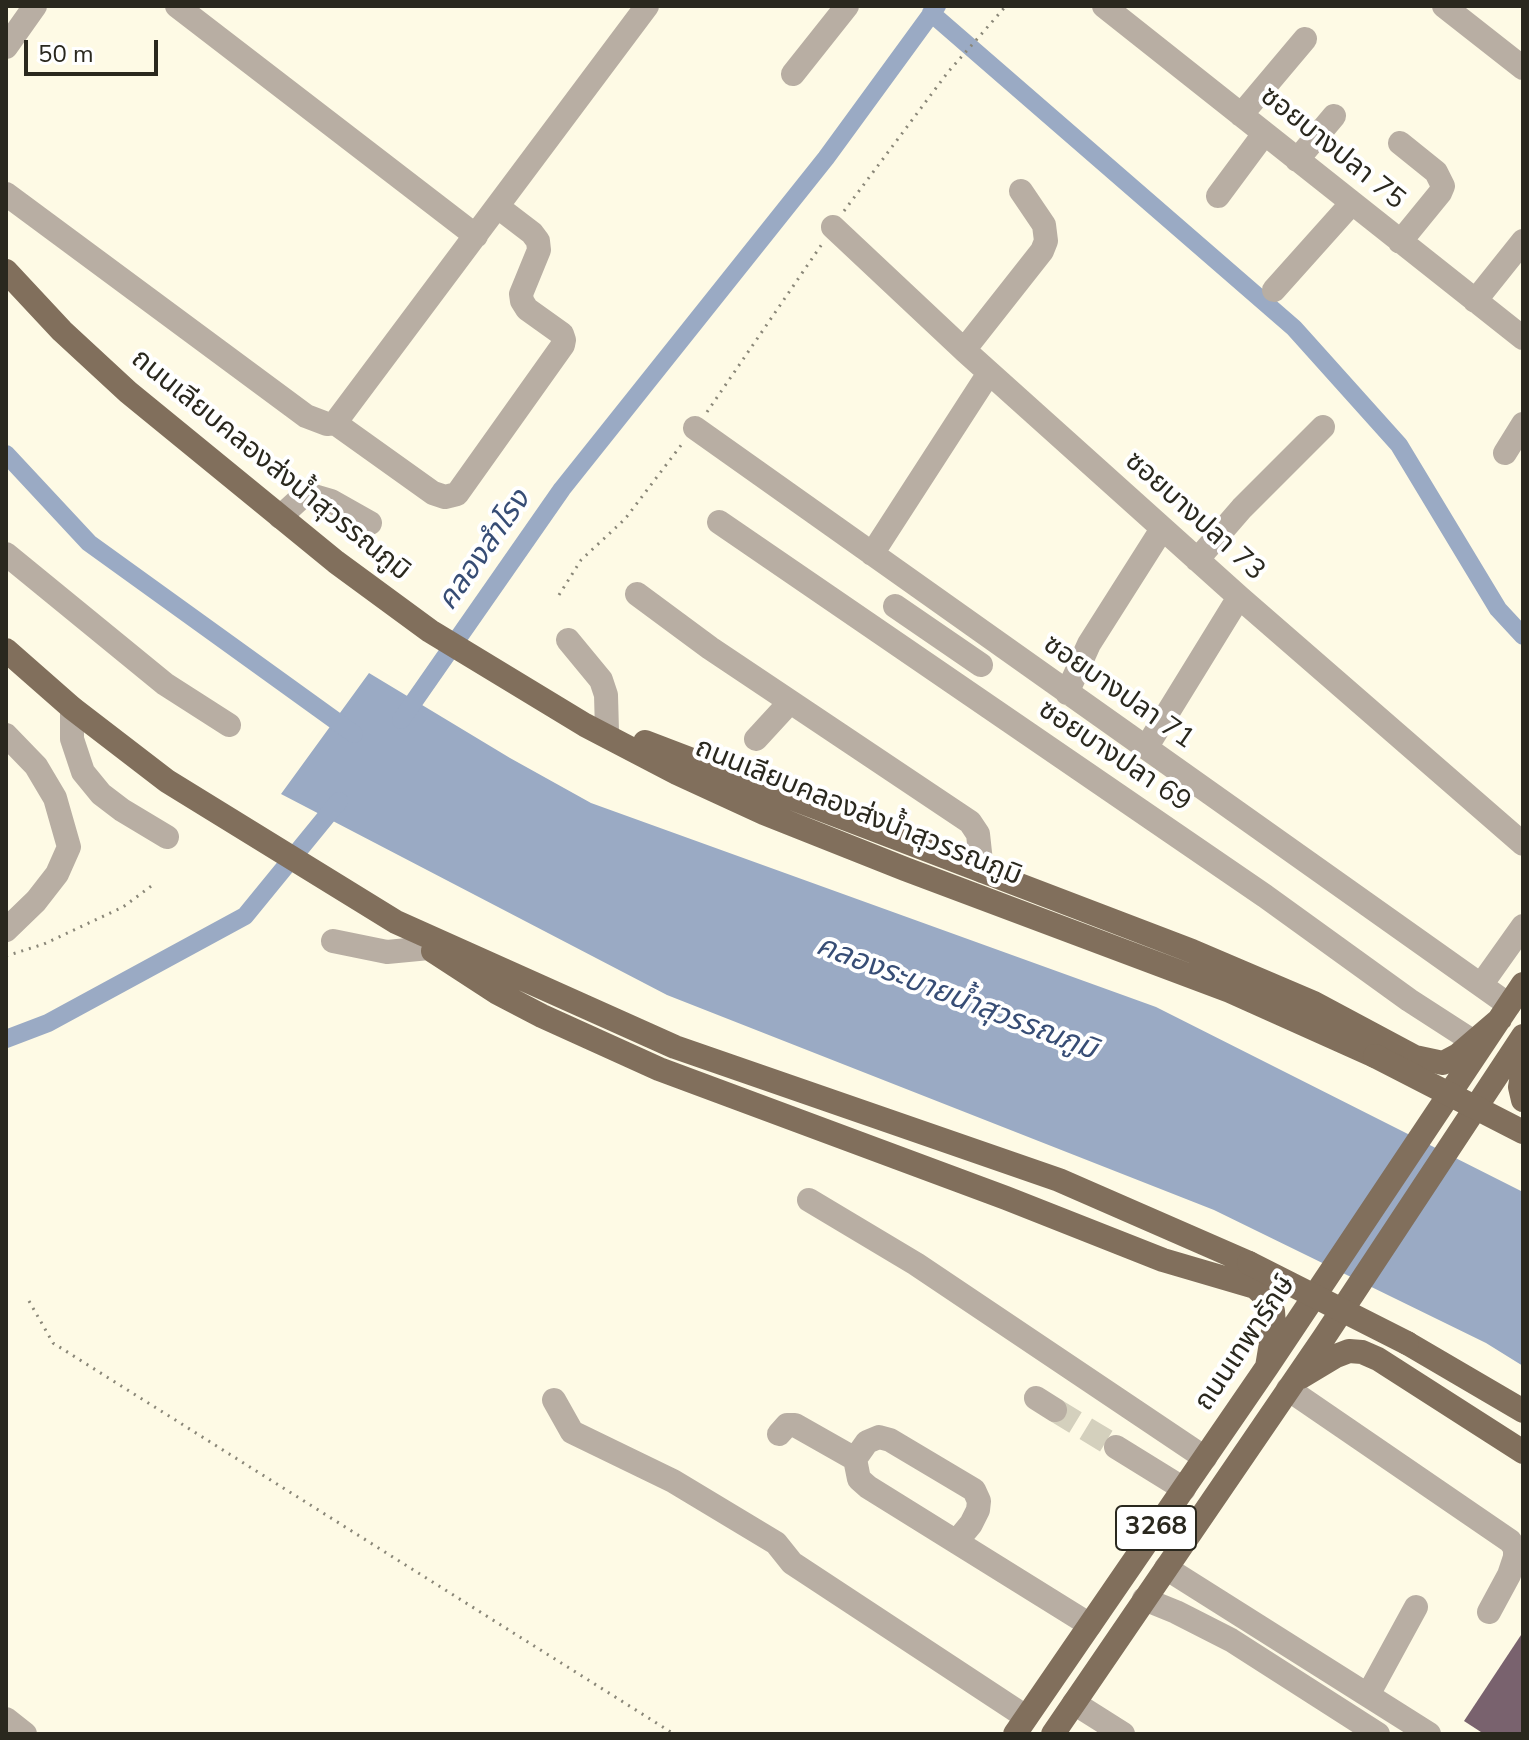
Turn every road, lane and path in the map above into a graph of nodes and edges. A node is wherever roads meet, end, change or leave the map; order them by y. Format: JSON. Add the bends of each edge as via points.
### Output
{"nodes":[{"id":1,"x":35,"y":6,"type":"edge"},
{"id":2,"x":177,"y":6,"type":"edge"},
{"id":3,"x":647,"y":6,"type":"edge"},
{"id":4,"x":847,"y":6,"type":"edge"},
{"id":5,"x":1006,"y":6,"type":"edge"},
{"id":6,"x":1104,"y":6,"type":"edge"},
{"id":7,"x":1444,"y":6,"type":"edge"},
{"id":8,"x":1305,"y":39,"type":"dead end"},
{"id":9,"x":6,"y":47,"type":"edge"},
{"id":10,"x":1523,"y":68,"type":"edge"},
{"id":11,"x":793,"y":74,"type":"dead end"},
{"id":12,"x":1241,"y":115,"type":"junction"},
{"id":13,"x":1334,"y":116,"type":"dead end"},
{"id":14,"x":1264,"y":134,"type":"junction"},
{"id":15,"x":1400,"y":143,"type":"dead end"},
{"id":16,"x":1297,"y":160,"type":"junction"},
{"id":17,"x":1021,"y":191,"type":"dead end"},
{"id":18,"x":6,"y":194,"type":"edge"},
{"id":19,"x":1218,"y":196,"type":"dead end"},
{"id":20,"x":1351,"y":204,"type":"junction"},
{"id":21,"x":498,"y":207,"type":"junction"},
{"id":22,"x":833,"y":227,"type":"junction"},
{"id":23,"x":476,"y":236,"type":"junction"},
{"id":24,"x":1523,"y":241,"type":"edge"},
{"id":25,"x":1400,"y":242,"type":"junction"},
{"id":26,"x":6,"y":271,"type":"edge"},
{"id":27,"x":1274,"y":290,"type":"dead end"},
{"id":28,"x":1475,"y":301,"type":"junction"},
{"id":29,"x":1523,"y":338,"type":"edge"},
{"id":30,"x":964,"y":350,"type":"junction"},
{"id":31,"x":989,"y":373,"type":"junction"},
{"id":32,"x":335,"y":423,"type":"junction"},
{"id":33,"x":1523,"y":424,"type":"edge"},
{"id":34,"x":1323,"y":427,"type":"dead end"},
{"id":35,"x":695,"y":428,"type":"junction"},
{"id":36,"x":1505,"y":453,"type":"dead end"},
{"id":37,"x":280,"y":517,"type":"junction"},
{"id":38,"x":719,"y":522,"type":"dead end"},
{"id":39,"x":370,"y":523,"type":"dead end"},
{"id":40,"x":1162,"y":529,"type":"junction"},
{"id":41,"x":6,"y":554,"type":"edge"},
{"id":42,"x":872,"y":554,"type":"junction"},
{"id":43,"x":1197,"y":560,"type":"junction"},
{"id":44,"x":637,"y":594,"type":"dead end"},
{"id":45,"x":559,"y":595,"type":"dead end"},
{"id":46,"x":1239,"y":597,"type":"junction"},
{"id":47,"x":895,"y":606,"type":"dead end"},
{"id":48,"x":958,"y":616,"type":"junction"},
{"id":49,"x":942,"y":638,"type":"junction"},
{"id":50,"x":568,"y":640,"type":"dead end"},
{"id":51,"x":9,"y":658,"type":"edge"},
{"id":52,"x":924,"y":663,"type":"junction"},
{"id":53,"x":981,"y":665,"type":"dead end"},
{"id":54,"x":1067,"y":693,"type":"junction"},
{"id":55,"x":790,"y":702,"type":"junction"},
{"id":56,"x":72,"y":708,"type":"junction"},
{"id":57,"x":587,"y":723,"type":"junction"},
{"id":58,"x":229,"y":725,"type":"dead end"},
{"id":59,"x":6,"y":735,"type":"edge"},
{"id":60,"x":756,"y":739,"type":"dead end"},
{"id":61,"x":1146,"y":748,"type":"junction"},
{"id":62,"x":167,"y":837,"type":"dead end"},
{"id":63,"x":1523,"y":844,"type":"edge"},
{"id":64,"x":982,"y":871,"type":"junction"},
{"id":65,"x":154,"y":884,"type":"dead end"},
{"id":66,"x":401,"y":924,"type":"junction"},
{"id":67,"x":1523,"y":926,"type":"edge"},
{"id":68,"x":6,"y":930,"type":"edge"},
{"id":69,"x":333,"y":941,"type":"dead end"},
{"id":70,"x":429,"y":948,"type":"junction"},
{"id":71,"x":6,"y":956,"type":"edge"},
{"id":72,"x":1523,"y":984,"type":"edge"},
{"id":73,"x":1481,"y":985,"type":"junction"},
{"id":74,"x":1505,"y":1012,"type":"junction"},
{"id":75,"x":1523,"y":1036,"type":"edge"},
{"id":76,"x":1474,"y":1042,"type":"junction"},
{"id":77,"x":1523,"y":1069,"type":"edge"},
{"id":78,"x":1523,"y":1100,"type":"edge"},
{"id":79,"x":1523,"y":1132,"type":"edge"},
{"id":80,"x":809,"y":1200,"type":"dead end"},
{"id":81,"x":29,"y":1301,"type":"dead end"},
{"id":82,"x":1267,"y":1367,"type":"junction"},
{"id":83,"x":1290,"y":1386,"type":"junction"},
{"id":84,"x":554,"y":1400,"type":"dead end"},
{"id":85,"x":1523,"y":1411,"type":"edge"},
{"id":86,"x":779,"y":1434,"type":"dead end"},
{"id":87,"x":1116,"y":1447,"type":"tunnel mouth"},
{"id":88,"x":1523,"y":1452,"type":"edge"},
{"id":89,"x":1205,"y":1458,"type":"junction"},
{"id":90,"x":855,"y":1459,"type":"junction"},
{"id":91,"x":1184,"y":1489,"type":"junction"},
{"id":92,"x":957,"y":1541,"type":"junction"},
{"id":93,"x":1166,"y":1568,"type":"junction"},
{"id":94,"x":1144,"y":1599,"type":"junction"},
{"id":95,"x":1416,"y":1607,"type":"dead end"},
{"id":96,"x":1489,"y":1612,"type":"dead end"},
{"id":97,"x":1090,"y":1625,"type":"junction"},
{"id":98,"x":1368,"y":1695,"type":"junction"},
{"id":99,"x":1074,"y":1703,"type":"junction"},
{"id":100,"x":6,"y":1719,"type":"edge"},
{"id":101,"x":1020,"y":1725,"type":"edge"},
{"id":102,"x":25,"y":1734,"type":"edge"},
{"id":103,"x":674,"y":1734,"type":"edge"},
{"id":104,"x":1053,"y":1734,"type":"edge"},
{"id":105,"x":1122,"y":1734,"type":"edge"},
{"id":106,"x":1378,"y":1734,"type":"edge"},
{"id":107,"x":1429,"y":1734,"type":"edge"}],
"edges":[{"from":1,"to":9,"type":"street"},
{"from":2,"to":23,"type":"street"},
{"from":3,"to":21,"type":"street"},
{"from":4,"to":11,"type":"street"},
{"from":5,"to":22,"type":"path","via":[[948,72]]},
{"from":6,"to":12,"type":"street","name":"ซอยบางปลา 75"},
{"from":7,"to":10,"type":"street"},
{"from":8,"to":12,"type":"street"},
{"from":12,"to":14,"type":"street","name":"ซอยบางปลา 75"},
{"from":13,"to":16,"type":"street"},
{"from":14,"to":16,"type":"street","name":"ซอยบางปลา 75"},
{"from":14,"to":19,"type":"street"},
{"from":15,"to":25,"type":"street","via":[[1436,172],[1443,186]]},
{"from":16,"to":20,"type":"street","name":"ซอยบางปลา 75"},
{"from":17,"to":30,"type":"street","via":[[1044,225],[1046,241]]},
{"from":18,"to":32,"type":"street","via":[[306,416]]},
{"from":20,"to":25,"type":"street","name":"ซอยบางปลา 75"},
{"from":20,"to":27,"type":"street"},
{"from":21,"to":23,"type":"street"},
{"from":21,"to":32,"type":"street","via":[[538,241],[522,301],[564,340],[457,494],[433,493]]},
{"from":22,"to":30,"type":"street","name":"ซอยบางปลา 73"},
{"from":22,"to":35,"type":"path"},
{"from":23,"to":32,"type":"street"},
{"from":24,"to":28,"type":"street"},
{"from":25,"to":28,"type":"street","name":"ซอยบางปลา 75"},
{"from":26,"to":37,"type":"main road","name":"ถนนเลียบคลองส่งน้ำสุวรรณภูมิ","via":[[128,392]]},
{"from":28,"to":29,"type":"street","name":"ซอยบางปลา 75"},
{"from":30,"to":31,"type":"street","name":"ซอยบางปลา 73"},
{"from":31,"to":40,"type":"street","name":"ซอยบางปลา 73"},
{"from":31,"to":42,"type":"street"},
{"from":33,"to":36,"type":"street"},
{"from":34,"to":43,"type":"street"},
{"from":35,"to":42,"type":"street","name":"ซอยบางปลา 71"},
{"from":35,"to":45,"type":"path","via":[[625,519],[581,560]]},
{"from":37,"to":39,"type":"street","via":[[303,496],[314,496]]},
{"from":37,"to":57,"type":"main road","name":"ถนนเลียบคลองส่งน้ำสุวรรณภูมิ","via":[[430,631]]},
{"from":38,"to":52,"type":"street","name":"ซอยบางปลา 69"},
{"from":40,"to":43,"type":"street","name":"ซอยบางปลา 73"},
{"from":40,"to":54,"type":"street","via":[[1089,644]]},
{"from":41,"to":58,"type":"street","via":[[165,684]]},
{"from":42,"to":48,"type":"street","name":"ซอยบางปลา 71"},
{"from":43,"to":46,"type":"street","name":"ซอยบางปลา 73"},
{"from":44,"to":55,"type":"street"},
{"from":46,"to":61,"type":"street"},
{"from":46,"to":63,"type":"street","name":"ซอยบางปลา 73"},
{"from":47,"to":49,"type":"street"},
{"from":48,"to":49,"type":"street"},
{"from":48,"to":54,"type":"street","name":"ซอยบางปลา 71"},
{"from":49,"to":52,"type":"street"},
{"from":49,"to":53,"type":"street"},
{"from":50,"to":57,"type":"street","via":[[601,680],[606,695]]},
{"from":51,"to":56,"type":"main road"},
{"from":52,"to":76,"type":"street","name":"ซอยบางปลา 69"},
{"from":54,"to":61,"type":"street","name":"ซอยบางปลา 71"},
{"from":55,"to":60,"type":"street"},
{"from":55,"to":64,"type":"street","via":[[970,822],[978,834]]},
{"from":56,"to":62,"type":"street","via":[[72,739],[83,772],[101,794]]},
{"from":56,"to":66,"type":"main road","via":[[167,781]]},
{"from":57,"to":64,"type":"main road"},
{"from":57,"to":79,"type":"main road","name":"ถนนเลียบคลองส่งน้ำสุวรรณภูมิ","bridge":true,"via":[[764,813],[1230,991],[1375,1056]]},
{"from":59,"to":68,"type":"street","via":[[36,766],[55,798],[69,847],[57,874]]},
{"from":61,"to":73,"type":"street","name":"ซอยบางปลา 71"},
{"from":64,"to":76,"type":"main road","via":[[1314,1003],[1415,1057],[1443,1063]]},
{"from":65,"to":71,"type":"path","via":[[123,907]]},
{"from":66,"to":70,"type":"main road"},
{"from":66,"to":85,"type":"main road","bridge":true,"via":[[675,1047],[1059,1180],[1249,1263],[1407,1343]]},
{"from":67,"to":73,"type":"street"},
{"from":69,"to":70,"type":"street","via":[[387,952]]},
{"from":70,"to":82,"type":"main road","via":[[542,1016],[659,1069],[1163,1260],[1255,1287],[1273,1311]]},
{"from":72,"to":74,"type":"main road","name":"ถนนเทพารักษ์","number":"3268"},
{"from":73,"to":74,"type":"street","name":"ซอยบางปลา 71"},
{"from":74,"to":76,"type":"main road"},
{"from":74,"to":82,"type":"main road","name":"ถนนเทพารักษ์","number":"3268","bridge":true},
{"from":75,"to":83,"type":"main road","number":"3268","bridge":true},
{"from":77,"to":78,"type":"main road"},
{"from":80,"to":89,"type":"street","via":[[916,1264]]},
{"from":81,"to":103,"type":"path","via":[[53,1343]]},
{"from":82,"to":89,"type":"main road","name":"ถนนเทพารักษ์","number":"3268"},
{"from":83,"to":88,"type":"main road","via":[[1336,1356],[1362,1352]]},
{"from":83,"to":93,"type":"main road","number":"3268"},
{"from":83,"to":96,"type":"street","via":[[1510,1541],[1515,1557]]},
{"from":84,"to":101,"type":"street","via":[[572,1432],[673,1481],[776,1543],[792,1563]]},
{"from":86,"to":90,"type":"street","via":[[795,1425]]},
{"from":87,"to":91,"type":"street"},
{"from":89,"to":91,"type":"main road","name":"ถนนเทพารักษ์","number":"3268"},
{"from":90,"to":92,"type":"street","via":[[859,1479],[868,1487]]},
{"from":90,"to":92,"type":"street","via":[[867,1442],[879,1437],[974,1490],[978,1510]]},
{"from":91,"to":97,"type":"main road","name":"ถนนเทพารักษ์","number":"3268"},
{"from":92,"to":97,"type":"street"},
{"from":93,"to":94,"type":"main road","number":"3268"},
{"from":93,"to":98,"type":"street"},
{"from":94,"to":99,"type":"main road","number":"3268"},
{"from":94,"to":106,"type":"street","via":[[1231,1640]]},
{"from":95,"to":98,"type":"street"},
{"from":97,"to":101,"type":"main road","name":"ถนนเทพารักษ์","number":"3268"},
{"from":98,"to":107,"type":"street"},
{"from":99,"to":104,"type":"main road","number":"3268"},
{"from":99,"to":105,"type":"street"},
{"from":100,"to":102,"type":"street"}]}
